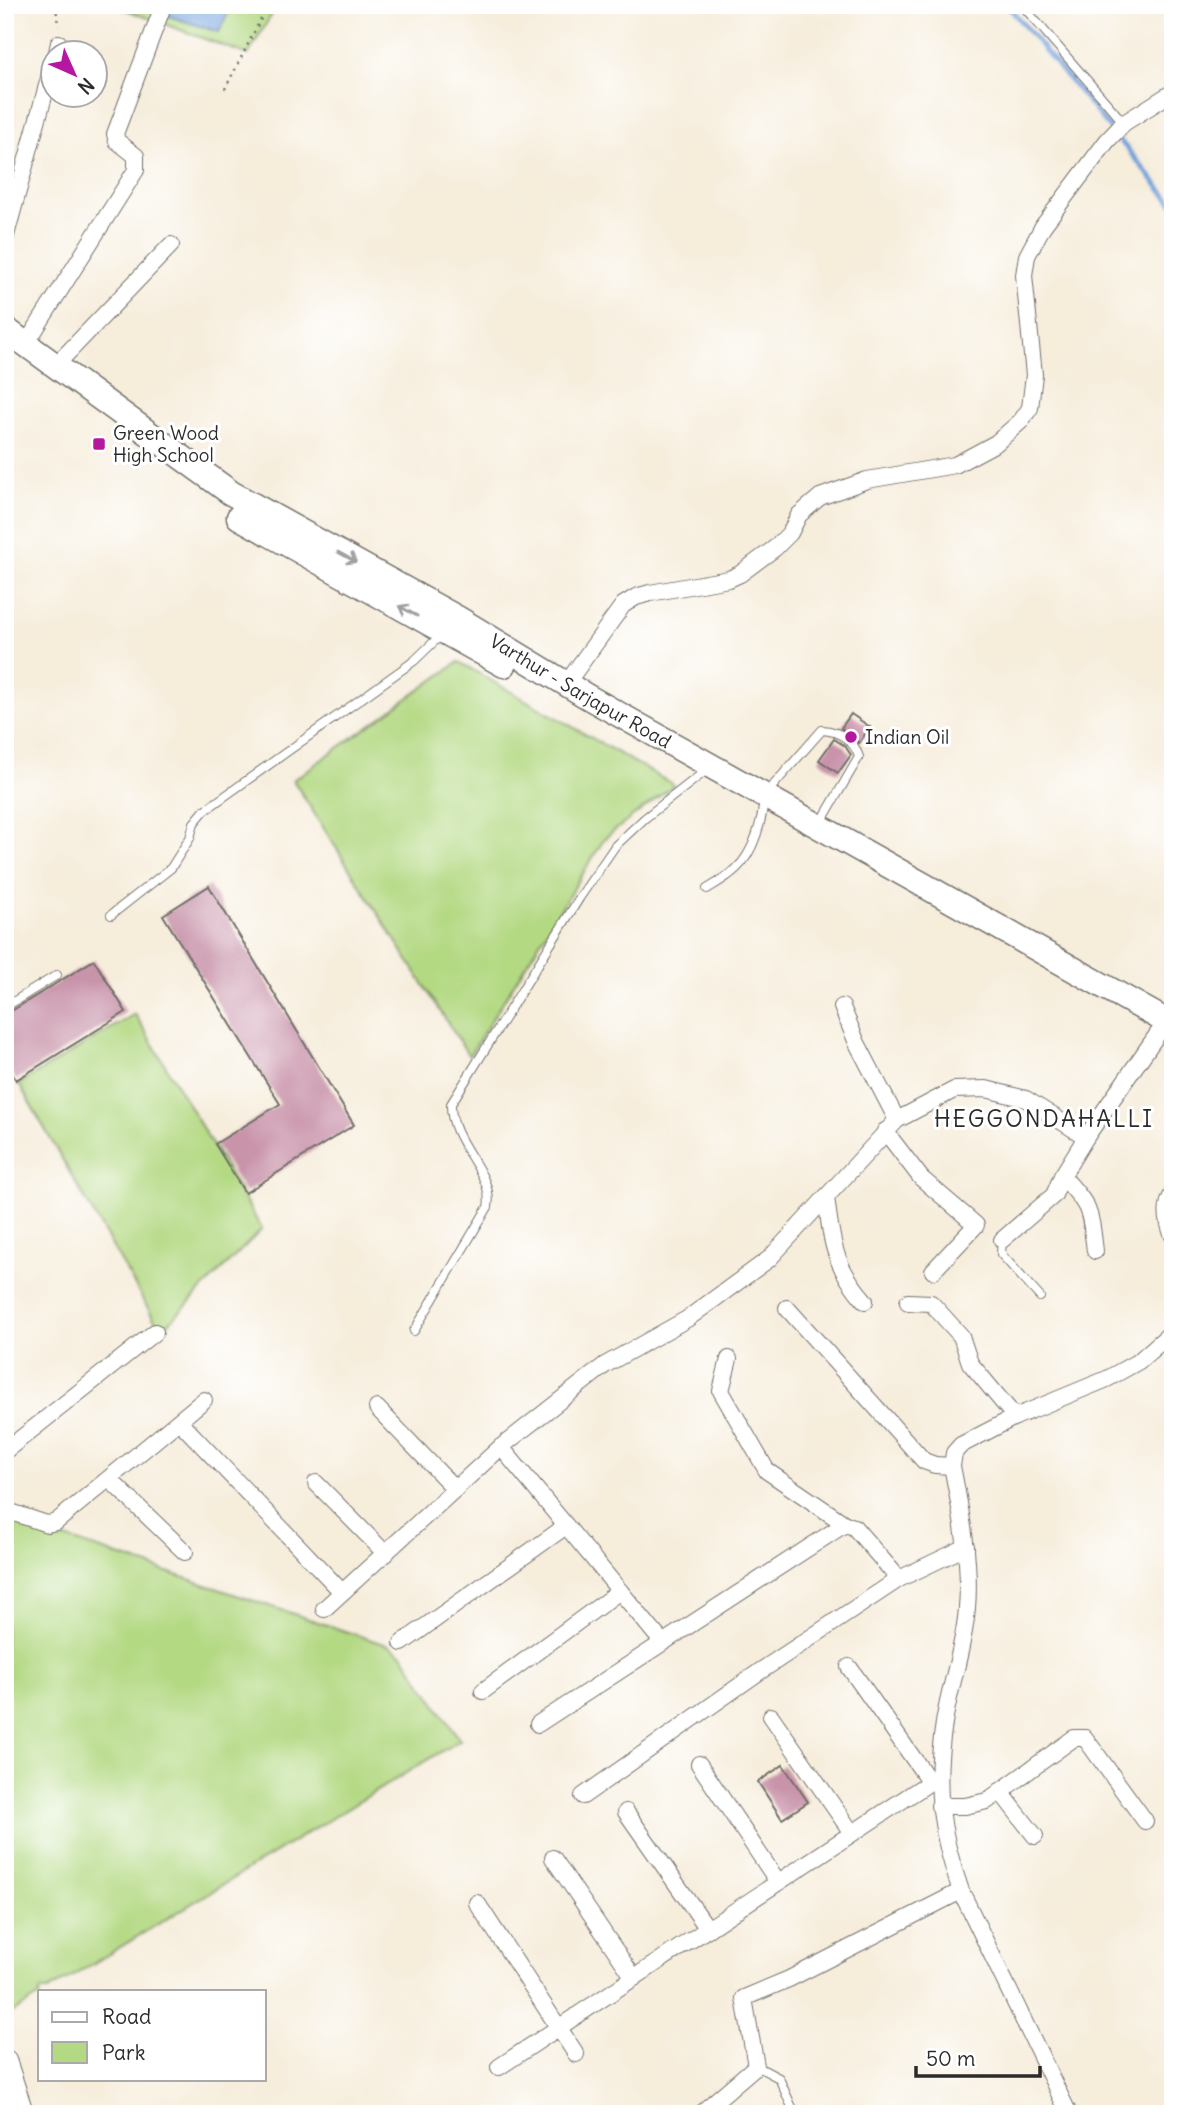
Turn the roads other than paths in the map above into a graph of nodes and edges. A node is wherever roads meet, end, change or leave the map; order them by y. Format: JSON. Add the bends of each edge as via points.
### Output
{"nodes":[{"id":1,"x":1022,"y":5,"type":"edge"},
{"id":2,"x":162,"y":9,"type":"dead end"},
{"id":3,"x":1173,"y":92,"type":"edge"},
{"id":4,"x":41,"y":108,"type":"edge"},
{"id":5,"x":1124,"y":123,"type":"junction"},
{"id":6,"x":5,"y":239,"type":"edge"},
{"id":7,"x":171,"y":245,"type":"dead end"},
{"id":8,"x":5,"y":329,"type":"edge"},
{"id":9,"x":16,"y":346,"type":"edge"},
{"id":10,"x":55,"y":365,"type":"junction"},
{"id":11,"x":452,"y":625,"type":"junction"},
{"id":12,"x":566,"y":684,"type":"junction"},
{"id":13,"x":706,"y":770,"type":"junction"},
{"id":14,"x":764,"y":803,"type":"junction"},
{"id":15,"x":819,"y":826,"type":"junction"},
{"id":16,"x":708,"y":889,"type":"dead end"},
{"id":17,"x":111,"y":915,"type":"dead end"},
{"id":18,"x":57,"y":975,"type":"dead end"},
{"id":19,"x":5,"y":1007,"type":"edge"},
{"id":20,"x":842,"y":1007,"type":"dead end"},
{"id":21,"x":1168,"y":1032,"type":"edge"},
{"id":22,"x":891,"y":1125,"type":"junction"},
{"id":23,"x":1086,"y":1138,"type":"junction"},
{"id":24,"x":1062,"y":1176,"type":"junction"},
{"id":25,"x":1173,"y":1193,"type":"edge"},
{"id":26,"x":826,"y":1197,"type":"junction"},
{"id":27,"x":1173,"y":1236,"type":"edge"},
{"id":28,"x":1002,"y":1240,"type":"joint"},
{"id":29,"x":1095,"y":1251,"type":"dead end"},
{"id":30,"x":933,"y":1271,"type":"dead end"},
{"id":31,"x":1040,"y":1297,"type":"dead end"},
{"id":32,"x":865,"y":1301,"type":"dead end"},
{"id":33,"x":908,"y":1302,"type":"dead end"},
{"id":34,"x":787,"y":1308,"type":"dead end"},
{"id":35,"x":414,"y":1331,"type":"dead end"},
{"id":36,"x":155,"y":1332,"type":"dead end"},
{"id":37,"x":1170,"y":1338,"type":"edge"},
{"id":38,"x":729,"y":1359,"type":"dead end"},
{"id":39,"x":204,"y":1401,"type":"dead end"},
{"id":40,"x":377,"y":1408,"type":"dead end"},
{"id":41,"x":1016,"y":1418,"type":"junction"},
{"id":42,"x":179,"y":1421,"type":"junction"},
{"id":43,"x":501,"y":1447,"type":"junction"},
{"id":44,"x":5,"y":1451,"type":"edge"},
{"id":45,"x":952,"y":1466,"type":"junction"},
{"id":46,"x":109,"y":1479,"type":"junction"},
{"id":47,"x":316,"y":1483,"type":"dead end"},
{"id":48,"x":455,"y":1489,"type":"junction"},
{"id":49,"x":5,"y":1510,"type":"edge"},
{"id":50,"x":845,"y":1524,"type":"junction"},
{"id":51,"x":566,"y":1527,"type":"junction"},
{"id":52,"x":966,"y":1547,"type":"junction"},
{"id":53,"x":185,"y":1552,"type":"dead end"},
{"id":54,"x":386,"y":1554,"type":"junction"},
{"id":55,"x":899,"y":1579,"type":"junction"},
{"id":56,"x":620,"y":1591,"type":"junction"},
{"id":57,"x":342,"y":1592,"type":"junction"},
{"id":58,"x":324,"y":1609,"type":"dead end"},
{"id":59,"x":662,"y":1642,"type":"junction"},
{"id":60,"x":402,"y":1643,"type":"dead end"},
{"id":61,"x":849,"y":1667,"type":"dead end"},
{"id":62,"x":483,"y":1691,"type":"dead end"},
{"id":63,"x":771,"y":1716,"type":"dead end"},
{"id":64,"x":538,"y":1724,"type":"dead end"},
{"id":65,"x":699,"y":1763,"type":"dead end"},
{"id":66,"x":934,"y":1779,"type":"junction"},
{"id":67,"x":1000,"y":1791,"type":"junction"},
{"id":68,"x":583,"y":1796,"type":"dead end"},
{"id":69,"x":939,"y":1806,"type":"junction"},
{"id":70,"x":626,"y":1812,"type":"dead end"},
{"id":71,"x":1145,"y":1821,"type":"dead end"},
{"id":72,"x":852,"y":1833,"type":"junction"},
{"id":73,"x":1035,"y":1836,"type":"dead end"},
{"id":74,"x":553,"y":1858,"type":"dead end"},
{"id":75,"x":778,"y":1882,"type":"junction"},
{"id":76,"x":961,"y":1891,"type":"junction"},
{"id":77,"x":477,"y":1903,"type":"dead end"},
{"id":78,"x":708,"y":1929,"type":"junction"},
{"id":79,"x":634,"y":1978,"type":"junction"},
{"id":80,"x":559,"y":2027,"type":"junction"},
{"id":81,"x":576,"y":2054,"type":"dead end"},
{"id":82,"x":5,"y":2062,"type":"edge"},
{"id":83,"x":756,"y":2066,"type":"junction"},
{"id":84,"x":499,"y":2067,"type":"dead end"},
{"id":85,"x":22,"y":2114,"type":"edge"},
{"id":86,"x":700,"y":2114,"type":"edge"},
{"id":87,"x":795,"y":2114,"type":"edge"},
{"id":88,"x":1069,"y":2114,"type":"edge"}],
"edges":[{"from":1,"to":5,"type":"lane"},
{"from":2,"to":9,"type":"street","via":[[115,134],[136,156],[136,170]]},
{"from":3,"to":5,"type":"street"},
{"from":4,"to":6,"type":"street"},
{"from":5,"to":12,"type":"street","via":[[1043,226],[1027,256],[1024,275],[1034,375],[1030,408],[1021,421],[996,443],[955,465],[867,480],[820,497],[799,514],[790,533],[775,548],[740,574],[636,597],[623,605]]},
{"from":7,"to":10,"type":"street"},
{"from":8,"to":9,"type":"main road","name":"Varthur - Sarjapur Road"},
{"from":9,"to":10,"type":"main road","name":"Varthur - Sarjapur Road"},
{"from":11,"to":9,"type":"main road","name":"Varthur - Sarjapur Road","one_way":true,"via":[[237,516]]},
{"from":10,"to":11,"type":"main road","name":"Varthur - Sarjapur Road","one_way":true,"via":[[231,493]]},
{"from":11,"to":12,"type":"main road","name":"Varthur - Sarjapur Road"},
{"from":11,"to":13,"type":"main road","name":"Varthur - Sarjapur Road"},
{"from":11,"to":17,"type":"lane","via":[[414,661],[204,811],[171,868]]},
{"from":12,"to":13,"type":"main road","name":"Varthur - Sarjapur Road"},
{"from":13,"to":14,"type":"main road","name":"Varthur - Sarjapur Road"},
{"from":13,"to":35,"type":"lane","via":[[615,846],[451,1104],[454,1126],[490,1198]]},
{"from":14,"to":15,"type":"main road","name":"Varthur - Sarjapur Road"},
{"from":14,"to":15,"type":"lane","via":[[822,730],[832,731],[856,747],[859,757]]},
{"from":14,"to":16,"type":"lane","via":[[748,854],[737,869]]},
{"from":14,"to":21,"type":"main road","name":"Varthur - Sarjapur Road"},
{"from":15,"to":21,"type":"main road","name":"Varthur - Sarjapur Road"},
{"from":18,"to":19,"type":"lane"},
{"from":20,"to":22,"type":"street"},
{"from":21,"to":23,"type":"street"},
{"from":22,"to":23,"type":"street","via":[[954,1090],[986,1089],[1026,1099]]},
{"from":22,"to":26,"type":"street"},
{"from":22,"to":30,"type":"street","via":[[920,1178],[976,1225]]},
{"from":23,"to":24,"type":"street"},
{"from":24,"to":28,"type":"street","via":[[1054,1195]]},
{"from":24,"to":29,"type":"street","via":[[1090,1212]]},
{"from":25,"to":27,"type":"street","via":[[1167,1201],[1167,1223]]},
{"from":26,"to":32,"type":"street","via":[[833,1249],[842,1271]]},
{"from":26,"to":43,"type":"street","via":[[769,1259],[687,1319],[605,1365]]},
{"from":28,"to":31,"type":"lane","via":[[1001,1254]]},
{"from":33,"to":41,"type":"street","via":[[931,1303],[939,1311],[961,1336],[970,1363]]},
{"from":34,"to":45,"type":"street","via":[[924,1461]]},
{"from":36,"to":44,"type":"street"},
{"from":37,"to":41,"type":"street","via":[[1107,1379]]},
{"from":38,"to":50,"type":"street","via":[[721,1391],[767,1471]]},
{"from":39,"to":42,"type":"street"},
{"from":40,"to":48,"type":"street"},
{"from":41,"to":45,"type":"street","via":[[961,1445]]},
{"from":42,"to":46,"type":"street"},
{"from":42,"to":57,"type":"street"},
{"from":43,"to":48,"type":"street"},
{"from":43,"to":51,"type":"street"},
{"from":45,"to":52,"type":"street"},
{"from":46,"to":49,"type":"street","via":[[56,1522],[47,1524]]},
{"from":46,"to":53,"type":"street"},
{"from":47,"to":54,"type":"street"},
{"from":48,"to":54,"type":"street"},
{"from":50,"to":55,"type":"street","via":[[854,1527]]},
{"from":50,"to":59,"type":"street"},
{"from":51,"to":56,"type":"street"},
{"from":51,"to":60,"type":"street"},
{"from":52,"to":55,"type":"street"},
{"from":52,"to":66,"type":"street","via":[[968,1607],[961,1658]]},
{"from":54,"to":57,"type":"street"},
{"from":55,"to":68,"type":"street"},
{"from":56,"to":59,"type":"street"},
{"from":56,"to":62,"type":"street"},
{"from":57,"to":58,"type":"street"},
{"from":59,"to":64,"type":"street"},
{"from":61,"to":66,"type":"street"},
{"from":63,"to":72,"type":"street"},
{"from":65,"to":75,"type":"street"},
{"from":66,"to":69,"type":"street"},
{"from":66,"to":72,"type":"street"},
{"from":67,"to":69,"type":"street","via":[[987,1801]]},
{"from":67,"to":71,"type":"street","via":[[1074,1738],[1085,1738]]},
{"from":67,"to":73,"type":"street"},
{"from":69,"to":76,"type":"street"},
{"from":70,"to":78,"type":"street"},
{"from":72,"to":75,"type":"street"},
{"from":74,"to":79,"type":"street"},
{"from":75,"to":78,"type":"street"},
{"from":76,"to":83,"type":"street","via":[[744,1998]]},
{"from":76,"to":88,"type":"street"},
{"from":77,"to":80,"type":"street"},
{"from":78,"to":79,"type":"street"},
{"from":79,"to":80,"type":"street"},
{"from":80,"to":81,"type":"street"},
{"from":80,"to":84,"type":"street"},
{"from":82,"to":85,"type":"street"},
{"from":83,"to":86,"type":"street"},
{"from":83,"to":87,"type":"lane","via":[[779,2078]]}]}
